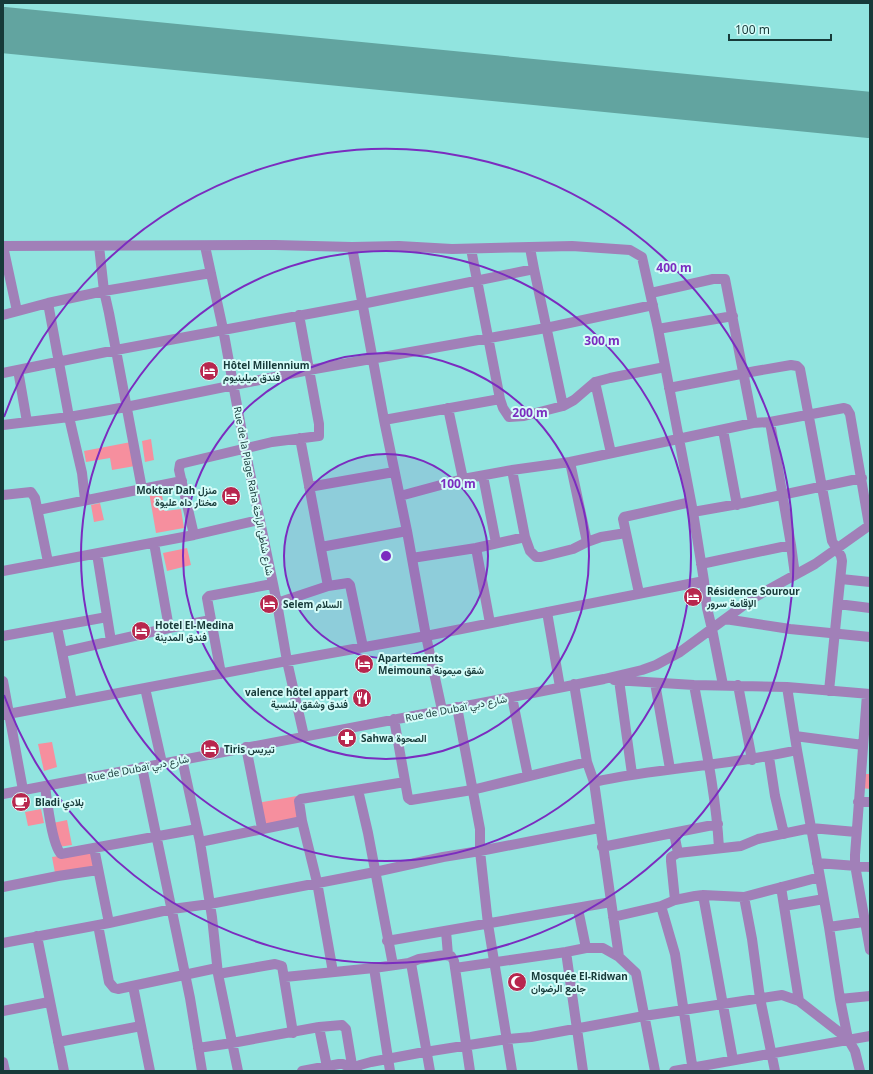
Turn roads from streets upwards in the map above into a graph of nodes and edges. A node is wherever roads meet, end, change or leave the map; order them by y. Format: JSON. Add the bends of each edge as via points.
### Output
{"nodes":[{"id":1,"x":3,"y":246,"type":"edge"},
{"id":2,"x":99,"y":246,"type":"junction"},
{"id":3,"x":205,"y":246,"type":"junction"},
{"id":4,"x":352,"y":247,"type":"junction"},
{"id":5,"x":530,"y":248,"type":"junction"},
{"id":6,"x":471,"y":249,"type":"junction"},
{"id":7,"x":534,"y":269,"type":"junction"},
{"id":8,"x":211,"y":273,"type":"junction"},
{"id":9,"x":476,"y":280,"type":"junction"},
{"id":10,"x":104,"y":291,"type":"junction"},
{"id":11,"x":651,"y":293,"type":"junction"},
{"id":12,"x":48,"y":302,"type":"junction"},
{"id":13,"x":362,"y":304,"type":"junction"},
{"id":14,"x":653,"y":305,"type":"junction"},
{"id":15,"x":17,"y":311,"type":"junction"},
{"id":16,"x":3,"y":315,"type":"edge"},
{"id":17,"x":299,"y":315,"type":"junction"},
{"id":18,"x":732,"y":316,"type":"junction"},
{"id":19,"x":546,"y":328,"type":"junction"},
{"id":20,"x":223,"y":329,"type":"junction"},
{"id":21,"x":658,"y":329,"type":"junction"},
{"id":22,"x":488,"y":339,"type":"junction"},
{"id":23,"x":116,"y":350,"type":"junction"},
{"id":24,"x":373,"y":358,"type":"junction"},
{"id":25,"x":59,"y":361,"type":"junction"},
{"id":26,"x":665,"y":367,"type":"junction"},
{"id":27,"x":18,"y":370,"type":"junction"},
{"id":28,"x":309,"y":370,"type":"junction"},
{"id":29,"x":3,"y":373,"type":"edge"},
{"id":30,"x":744,"y":373,"type":"junction"},
{"id":31,"x":595,"y":382,"type":"junction"},
{"id":32,"x":234,"y":386,"type":"junction"},
{"id":33,"x":669,"y":388,"type":"junction"},
{"id":34,"x":500,"y":398,"type":"junction"},
{"id":35,"x":563,"y":406,"type":"junction"},
{"id":36,"x":126,"y":407,"type":"junction"},
{"id":37,"x":448,"y":408,"type":"junction"},
{"id":38,"x":808,"y":416,"type":"junction"},
{"id":39,"x":69,"y":417,"type":"junction"},
{"id":40,"x":384,"y":420,"type":"junction"},
{"id":41,"x":27,"y":422,"type":"junction"},
{"id":42,"x":770,"y":422,"type":"junction"},
{"id":43,"x":753,"y":423,"type":"junction"},
{"id":44,"x":3,"y":425,"type":"edge"},
{"id":45,"x":723,"y":430,"type":"junction"},
{"id":46,"x":300,"y":438,"type":"junction"},
{"id":47,"x":678,"y":439,"type":"junction"},
{"id":48,"x":245,"y":449,"type":"junction"},
{"id":49,"x":611,"y":453,"type":"junction"},
{"id":50,"x":570,"y":462,"type":"junction"},
{"id":51,"x":512,"y":470,"type":"junction"},
{"id":52,"x":394,"y":472,"type":"junction"},
{"id":53,"x":483,"y":476,"type":"junction"},
{"id":54,"x":862,"y":478,"type":"junction"},
{"id":55,"x":463,"y":480,"type":"junction"},
{"id":56,"x":182,"y":481,"type":"junction"},
{"id":57,"x":309,"y":486,"type":"junction"},
{"id":58,"x":822,"y":486,"type":"junction"},
{"id":59,"x":142,"y":489,"type":"junction"},
{"id":60,"x":3,"y":495,"type":"edge"},
{"id":61,"x":783,"y":495,"type":"junction"},
{"id":62,"x":400,"y":496,"type":"junction"},
{"id":63,"x":85,"y":500,"type":"junction"},
{"id":64,"x":737,"y":505,"type":"junction"},
{"id":65,"x":692,"y":507,"type":"junction"},
{"id":66,"x":38,"y":510,"type":"junction"},
{"id":67,"x":259,"y":520,"type":"junction"},
{"id":68,"x":869,"y":525,"type":"edge"},
{"id":69,"x":407,"y":531,"type":"junction"},
{"id":70,"x":626,"y":533,"type":"junction"},
{"id":71,"x":194,"y":535,"type":"junction"},
{"id":72,"x":526,"y":537,"type":"junction"},
{"id":73,"x":587,"y":542,"type":"junction"},
{"id":74,"x":154,"y":543,"type":"junction"},
{"id":75,"x":496,"y":543,"type":"junction"},
{"id":76,"x":791,"y":545,"type":"junction"},
{"id":77,"x":321,"y":547,"type":"junction"},
{"id":78,"x":476,"y":548,"type":"junction"},
{"id":79,"x":837,"y":550,"type":"junction"},
{"id":80,"x":97,"y":554,"type":"junction"},
{"id":81,"x":412,"y":558,"type":"junction"},
{"id":82,"x":48,"y":562,"type":"junction"},
{"id":83,"x":701,"y":564,"type":"junction"},
{"id":84,"x":3,"y":571,"type":"edge"},
{"id":85,"x":795,"y":575,"type":"junction"},
{"id":86,"x":841,"y":579,"type":"junction"},
{"id":87,"x":704,"y":581,"type":"junction"},
{"id":88,"x":870,"y":582,"type":"edge"},
{"id":89,"x":272,"y":584,"type":"junction"},
{"id":90,"x":328,"y":586,"type":"junction"},
{"id":91,"x":639,"y":593,"type":"junction"},
{"id":92,"x":277,"y":603,"type":"junction"},
{"id":93,"x":838,"y":604,"type":"junction"},
{"id":94,"x":870,"y":608,"type":"edge"},
{"id":95,"x":547,"y":612,"type":"junction"},
{"id":96,"x":108,"y":617,"type":"junction"},
{"id":97,"x":725,"y":619,"type":"junction"},
{"id":98,"x":211,"y":620,"type":"junction"},
{"id":99,"x":490,"y":623,"type":"junction"},
{"id":100,"x":57,"y":627,"type":"junction"},
{"id":101,"x":169,"y":628,"type":"junction"},
{"id":102,"x":712,"y":629,"type":"junction"},
{"id":103,"x":834,"y":634,"type":"junction"},
{"id":104,"x":3,"y":636,"type":"edge"},
{"id":105,"x":426,"y":636,"type":"junction"},
{"id":106,"x":870,"y":637,"type":"edge"},
{"id":107,"x":112,"y":640,"type":"junction"},
{"id":108,"x":363,"y":648,"type":"junction"},
{"id":109,"x":63,"y":652,"type":"junction"},
{"id":110,"x":287,"y":661,"type":"junction"},
{"id":111,"x":221,"y":674,"type":"junction"},
{"id":112,"x":604,"y":679,"type":"junction"},
{"id":113,"x":619,"y":680,"type":"junction"},
{"id":114,"x":3,"y":681,"type":"edge"},
{"id":115,"x":655,"y":683,"type":"junction"},
{"id":116,"x":574,"y":684,"type":"junction"},
{"id":117,"x":694,"y":685,"type":"junction"},
{"id":118,"x":723,"y":685,"type":"junction"},
{"id":119,"x":738,"y":685,"type":"junction"},
{"id":120,"x":560,"y":687,"type":"junction"},
{"id":121,"x":145,"y":688,"type":"junction"},
{"id":122,"x":787,"y":688,"type":"junction"},
{"id":123,"x":829,"y":691,"type":"junction"},
{"id":124,"x":869,"y":694,"type":"edge"},
{"id":125,"x":512,"y":697,"type":"junction"},
{"id":126,"x":72,"y":702,"type":"junction"},
{"id":127,"x":457,"y":707,"type":"junction"},
{"id":128,"x":442,"y":710,"type":"junction"},
{"id":129,"x":6,"y":714,"type":"edge"},
{"id":130,"x":394,"y":719,"type":"junction"},
{"id":131,"x":304,"y":736,"type":"junction"},
{"id":132,"x":795,"y":736,"type":"junction"},
{"id":133,"x":863,"y":745,"type":"junction"},
{"id":134,"x":246,"y":747,"type":"junction"},
{"id":135,"x":797,"y":750,"type":"junction"},
{"id":136,"x":769,"y":757,"type":"junction"},
{"id":137,"x":182,"y":759,"type":"junction"},
{"id":138,"x":752,"y":760,"type":"junction"},
{"id":139,"x":587,"y":762,"type":"junction"},
{"id":140,"x":162,"y":763,"type":"junction"},
{"id":141,"x":709,"y":764,"type":"junction"},
{"id":142,"x":142,"y":767,"type":"junction"},
{"id":143,"x":866,"y":768,"type":"edge"},
{"id":144,"x":670,"y":769,"type":"junction"},
{"id":145,"x":632,"y":774,"type":"junction"},
{"id":146,"x":528,"y":776,"type":"junction"},
{"id":147,"x":405,"y":782,"type":"junction"},
{"id":148,"x":594,"y":782,"type":"junction"},
{"id":149,"x":45,"y":786,"type":"junction"},
{"id":150,"x":24,"y":790,"type":"junction"},
{"id":151,"x":358,"y":790,"type":"junction"},
{"id":152,"x":472,"y":790,"type":"junction"},
{"id":153,"x":3,"y":794,"type":"edge"},
{"id":154,"x":858,"y":802,"type":"junction"},
{"id":155,"x":870,"y":802,"type":"edge"},
{"id":156,"x":302,"y":821,"type":"junction"},
{"id":157,"x":718,"y":824,"type":"junction"},
{"id":158,"x":262,"y":828,"type":"junction"},
{"id":159,"x":599,"y":828,"type":"junction"},
{"id":160,"x":811,"y":828,"type":"junction"},
{"id":161,"x":197,"y":829,"type":"junction"},
{"id":162,"x":856,"y":832,"type":"junction"},
{"id":163,"x":674,"y":833,"type":"junction"},
{"id":164,"x":784,"y":834,"type":"junction"},
{"id":165,"x":156,"y":836,"type":"junction"},
{"id":166,"x":200,"y":842,"type":"junction"},
{"id":167,"x":602,"y":847,"type":"junction"},
{"id":168,"x":94,"y":848,"type":"junction"},
{"id":169,"x":720,"y":848,"type":"junction"},
{"id":170,"x":480,"y":851,"type":"junction"},
{"id":171,"x":678,"y":853,"type":"junction"},
{"id":172,"x":817,"y":863,"type":"junction"},
{"id":173,"x":855,"y":865,"type":"junction"},
{"id":174,"x":870,"y":867,"type":"edge"},
{"id":175,"x":98,"y":870,"type":"junction"},
{"id":176,"x":375,"y":872,"type":"junction"},
{"id":177,"x":820,"y":877,"type":"junction"},
{"id":178,"x":317,"y":882,"type":"junction"},
{"id":179,"x":3,"y":887,"type":"edge"},
{"id":180,"x":781,"y":887,"type":"junction"},
{"id":181,"x":703,"y":895,"type":"junction"},
{"id":182,"x":744,"y":897,"type":"junction"},
{"id":183,"x":824,"y":899,"type":"junction"},
{"id":184,"x":675,"y":900,"type":"junction"},
{"id":185,"x":611,"y":902,"type":"junction"},
{"id":186,"x":210,"y":904,"type":"junction"},
{"id":187,"x":661,"y":906,"type":"junction"},
{"id":188,"x":784,"y":906,"type":"junction"},
{"id":189,"x":172,"y":909,"type":"junction"},
{"id":190,"x":578,"y":909,"type":"junction"},
{"id":191,"x":613,"y":917,"type":"junction"},
{"id":192,"x":868,"y":921,"type":"edge"},
{"id":193,"x":109,"y":923,"type":"junction"},
{"id":194,"x":488,"y":924,"type":"junction"},
{"id":195,"x":98,"y":925,"type":"junction"},
{"id":196,"x":829,"y":927,"type":"junction"},
{"id":197,"x":446,"y":931,"type":"junction"},
{"id":198,"x":37,"y":936,"type":"junction"},
{"id":199,"x":388,"y":941,"type":"junction"},
{"id":200,"x":3,"y":943,"type":"edge"},
{"id":201,"x":586,"y":948,"type":"junction"},
{"id":202,"x":870,"y":950,"type":"edge"},
{"id":203,"x":566,"y":952,"type":"junction"},
{"id":204,"x":448,"y":955,"type":"junction"},
{"id":205,"x":619,"y":957,"type":"junction"},
{"id":206,"x":411,"y":962,"type":"junction"},
{"id":207,"x":494,"y":962,"type":"junction"},
{"id":208,"x":393,"y":966,"type":"junction"},
{"id":209,"x":374,"y":968,"type":"junction"},
{"id":210,"x":455,"y":968,"type":"junction"},
{"id":211,"x":218,"y":971,"type":"junction"},
{"id":212,"x":333,"y":972,"type":"junction"},
{"id":213,"x":185,"y":976,"type":"junction"},
{"id":214,"x":285,"y":977,"type":"junction"},
{"id":215,"x":133,"y":986,"type":"junction"},
{"id":216,"x":870,"y":996,"type":"edge"},
{"id":217,"x":760,"y":998,"type":"junction"},
{"id":218,"x":840,"y":999,"type":"junction"},
{"id":219,"x":799,"y":1001,"type":"junction"},
{"id":220,"x":49,"y":1002,"type":"junction"},
{"id":221,"x":723,"y":1004,"type":"junction"},
{"id":222,"x":684,"y":1010,"type":"junction"},
{"id":223,"x":3,"y":1011,"type":"edge"},
{"id":224,"x":644,"y":1016,"type":"junction"},
{"id":225,"x":141,"y":1026,"type":"junction"},
{"id":226,"x":319,"y":1027,"type":"junction"},
{"id":227,"x":576,"y":1028,"type":"junction"},
{"id":228,"x":293,"y":1033,"type":"junction"},
{"id":229,"x":870,"y":1036,"type":"edge"},
{"id":230,"x":507,"y":1039,"type":"junction"},
{"id":231,"x":848,"y":1039,"type":"junction"},
{"id":232,"x":58,"y":1042,"type":"junction"},
{"id":233,"x":232,"y":1043,"type":"junction"},
{"id":234,"x":467,"y":1046,"type":"junction"},
{"id":235,"x":198,"y":1048,"type":"junction"},
{"id":236,"x":427,"y":1052,"type":"junction"},
{"id":237,"x":772,"y":1053,"type":"junction"},
{"id":238,"x":388,"y":1059,"type":"junction"},
{"id":239,"x":733,"y":1060,"type":"junction"},
{"id":240,"x":3,"y":1062,"type":"edge"},
{"id":241,"x":327,"y":1067,"type":"junction"},
{"id":242,"x":693,"y":1069,"type":"edge"},
{"id":243,"x":352,"y":1070,"type":"edge"},
{"id":244,"x":5,"y":1071,"type":"edge"},
{"id":245,"x":64,"y":1071,"type":"edge"},
{"id":246,"x":150,"y":1071,"type":"edge"},
{"id":247,"x":202,"y":1071,"type":"edge"},
{"id":248,"x":238,"y":1071,"type":"edge"},
{"id":249,"x":302,"y":1071,"type":"edge"},
{"id":250,"x":390,"y":1071,"type":"edge"},
{"id":251,"x":430,"y":1071,"type":"edge"},
{"id":252,"x":470,"y":1071,"type":"edge"},
{"id":253,"x":512,"y":1071,"type":"edge"},
{"id":254,"x":583,"y":1071,"type":"edge"},
{"id":255,"x":655,"y":1071,"type":"edge"},
{"id":256,"x":674,"y":1071,"type":"edge"},
{"id":257,"x":775,"y":1071,"type":"edge"},
{"id":258,"x":860,"y":1071,"type":"edge"}],
"edges":[{"from":1,"to":2,"type":"street"},
{"from":1,"to":15,"type":"street"},
{"from":2,"to":3,"type":"street"},
{"from":2,"to":10,"type":"street"},
{"from":3,"to":4,"type":"street"},
{"from":3,"to":8,"type":"street","name":"Rue de la Plage Raha شارع شاطئ الراحة"},
{"from":4,"to":6,"type":"street"},
{"from":4,"to":13,"type":"street"},
{"from":5,"to":6,"type":"street"},
{"from":5,"to":7,"type":"street"},
{"from":5,"to":11,"type":"street","via":[[572,246],[630,250],[642,257]]},
{"from":6,"to":9,"type":"street"},
{"from":7,"to":9,"type":"street"},
{"from":7,"to":19,"type":"street"},
{"from":8,"to":10,"type":"street"},
{"from":8,"to":20,"type":"street","name":"Rue de la Plage Raha شارع شاطئ الراحة"},
{"from":9,"to":13,"type":"street"},
{"from":9,"to":22,"type":"street"},
{"from":10,"to":12,"type":"street"},
{"from":10,"to":23,"type":"street"},
{"from":11,"to":14,"type":"street"},
{"from":11,"to":18,"type":"street","via":[[713,279],[725,279]]},
{"from":12,"to":15,"type":"street"},
{"from":12,"to":25,"type":"street"},
{"from":13,"to":17,"type":"street"},
{"from":13,"to":24,"type":"street"},
{"from":14,"to":19,"type":"street"},
{"from":14,"to":21,"type":"street"},
{"from":15,"to":16,"type":"street"},
{"from":17,"to":20,"type":"street"},
{"from":17,"to":28,"type":"street"},
{"from":18,"to":21,"type":"street"},
{"from":18,"to":30,"type":"street"},
{"from":19,"to":22,"type":"street"},
{"from":19,"to":35,"type":"street"},
{"from":20,"to":23,"type":"street"},
{"from":20,"to":32,"type":"street","name":"Rue de la Plage Raha شارع شاطئ الراحة"},
{"from":21,"to":26,"type":"street"},
{"from":22,"to":24,"type":"street"},
{"from":22,"to":34,"type":"street"},
{"from":23,"to":25,"type":"street"},
{"from":23,"to":36,"type":"street"},
{"from":24,"to":28,"type":"street"},
{"from":24,"to":40,"type":"street"},
{"from":25,"to":27,"type":"street"},
{"from":25,"to":39,"type":"street"},
{"from":26,"to":31,"type":"street"},
{"from":26,"to":33,"type":"street"},
{"from":27,"to":29,"type":"street"},
{"from":27,"to":41,"type":"street"},
{"from":28,"to":32,"type":"street"},
{"from":28,"to":46,"type":"street","via":[[319,436]]},
{"from":30,"to":33,"type":"street"},
{"from":30,"to":38,"type":"street","via":[[797,366],[800,369]]},
{"from":30,"to":43,"type":"street"},
{"from":31,"to":35,"type":"street"},
{"from":31,"to":49,"type":"street"},
{"from":32,"to":36,"type":"street"},
{"from":32,"to":48,"type":"street","name":"Rue de la Plage Raha شارع شاطئ الراحة"},
{"from":33,"to":47,"type":"street"},
{"from":34,"to":35,"type":"street","via":[[509,417],[524,416]]},
{"from":34,"to":37,"type":"street"},
{"from":36,"to":39,"type":"street"},
{"from":36,"to":59,"type":"street"},
{"from":37,"to":40,"type":"street"},
{"from":37,"to":55,"type":"street"},
{"from":38,"to":42,"type":"street"},
{"from":38,"to":54,"type":"street","via":[[844,408],[848,411]]},
{"from":38,"to":58,"type":"street"},
{"from":39,"to":41,"type":"street"},
{"from":39,"to":63,"type":"street","via":[[82,473]]},
{"from":40,"to":52,"type":"street"},
{"from":41,"to":44,"type":"street"},
{"from":42,"to":43,"type":"street"},
{"from":42,"to":61,"type":"street"},
{"from":43,"to":45,"type":"street"},
{"from":45,"to":47,"type":"street"},
{"from":45,"to":64,"type":"street"},
{"from":46,"to":48,"type":"street"},
{"from":46,"to":57,"type":"street"},
{"from":47,"to":49,"type":"street"},
{"from":47,"to":65,"type":"street"},
{"from":48,"to":56,"type":"street","via":[[180,464]]},
{"from":48,"to":67,"type":"street","name":"Rue de la Plage Raha شارع شاطئ الراحة"},
{"from":49,"to":50,"type":"street"},
{"from":50,"to":51,"type":"street"},
{"from":50,"to":73,"type":"street"},
{"from":51,"to":53,"type":"street"},
{"from":51,"to":72,"type":"street"},
{"from":52,"to":57,"type":"street"},
{"from":52,"to":62,"type":"street"},
{"from":53,"to":55,"type":"street"},
{"from":53,"to":75,"type":"street"},
{"from":54,"to":58,"type":"street"},
{"from":54,"to":68,"type":"street"},
{"from":55,"to":62,"type":"street"},
{"from":56,"to":59,"type":"street"},
{"from":56,"to":71,"type":"street"},
{"from":57,"to":77,"type":"street"},
{"from":58,"to":61,"type":"street"},
{"from":58,"to":79,"type":"street","via":[[832,541]]},
{"from":59,"to":63,"type":"street"},
{"from":60,"to":66,"type":"street","via":[[31,492],[36,498]]},
{"from":61,"to":64,"type":"street"},
{"from":61,"to":76,"type":"street"},
{"from":62,"to":69,"type":"street"},
{"from":63,"to":66,"type":"street"},
{"from":64,"to":65,"type":"street"},
{"from":65,"to":70,"type":"street","via":[[624,517]]},
{"from":65,"to":83,"type":"street"},
{"from":66,"to":82,"type":"street"},
{"from":67,"to":71,"type":"street"},
{"from":67,"to":89,"type":"street","name":"Rue de la Plage Raha شارع شاطئ الراحة"},
{"from":68,"to":79,"type":"street","name":"Rue de Dubaï شارع دبي"},
{"from":69,"to":77,"type":"street"},
{"from":69,"to":81,"type":"street"},
{"from":70,"to":73,"type":"street"},
{"from":70,"to":91,"type":"street"},
{"from":71,"to":74,"type":"street"},
{"from":72,"to":73,"type":"street","via":[[530,551],[536,557],[573,549]]},
{"from":72,"to":75,"type":"street"},
{"from":74,"to":80,"type":"street"},
{"from":74,"to":101,"type":"street"},
{"from":75,"to":78,"type":"street"},
{"from":76,"to":83,"type":"street"},
{"from":76,"to":85,"type":"street"},
{"from":77,"to":90,"type":"street"},
{"from":78,"to":81,"type":"street"},
{"from":78,"to":99,"type":"street"},
{"from":79,"to":85,"type":"street","name":"Rue de Dubaï شارع دبي"},
{"from":79,"to":86,"type":"street","via":[[842,561]]},
{"from":80,"to":82,"type":"street"},
{"from":80,"to":96,"type":"street"},
{"from":81,"to":105,"type":"street"},
{"from":82,"to":84,"type":"street"},
{"from":83,"to":87,"type":"street"},
{"from":85,"to":97,"type":"street","name":"Rue de Dubaï شارع دبي","via":[[761,593]]},
{"from":86,"to":88,"type":"street"},
{"from":86,"to":93,"type":"street"},
{"from":87,"to":91,"type":"street"},
{"from":87,"to":102,"type":"street"},
{"from":89,"to":92,"type":"street","name":"Rue de la Plage Raha شارع شاطئ الراحة"},
{"from":89,"to":98,"type":"street","via":[[209,596],[207,601]]},
{"from":90,"to":92,"type":"street"},
{"from":90,"to":108,"type":"street","via":[[346,582],[350,585]]},
{"from":91,"to":95,"type":"street"},
{"from":92,"to":110,"type":"street","name":"Rue de la Plage Raha شارع شاطئ الراحة"},
{"from":93,"to":94,"type":"street"},
{"from":93,"to":103,"type":"street"},
{"from":95,"to":99,"type":"street"},
{"from":95,"to":120,"type":"street"},
{"from":96,"to":100,"type":"street"},
{"from":96,"to":107,"type":"street"},
{"from":97,"to":102,"type":"street","name":"Rue de Dubaï شارع دبي"},
{"from":97,"to":103,"type":"street"},
{"from":98,"to":101,"type":"street"},
{"from":98,"to":111,"type":"street"},
{"from":99,"to":105,"type":"street"},
{"from":100,"to":104,"type":"street"},
{"from":100,"to":109,"type":"street"},
{"from":101,"to":107,"type":"street"},
{"from":102,"to":112,"type":"street","name":"Rue de Dubaï شارع دبي","via":[[680,652],[656,665]]},
{"from":102,"to":118,"type":"street"},
{"from":103,"to":106,"type":"street"},
{"from":103,"to":123,"type":"street"},
{"from":105,"to":108,"type":"street"},
{"from":105,"to":128,"type":"street"},
{"from":107,"to":109,"type":"street"},
{"from":108,"to":110,"type":"street"},
{"from":109,"to":126,"type":"street"},
{"from":110,"to":111,"type":"street"},
{"from":110,"to":131,"type":"street","name":"Rue de la Plage Raha شارع شاطئ الراحة"},
{"from":111,"to":121,"type":"street"},
{"from":112,"to":113,"type":"street"},
{"from":112,"to":116,"type":"street","name":"Rue de Dubaï شارع دبي"},
{"from":113,"to":115,"type":"street"},
{"from":113,"to":145,"type":"street"},
{"from":114,"to":129,"type":"street"},
{"from":115,"to":117,"type":"street"},
{"from":115,"to":144,"type":"street"},
{"from":116,"to":120,"type":"street","name":"Rue de Dubaï شارع دبي"},
{"from":116,"to":139,"type":"street"},
{"from":117,"to":118,"type":"street"},
{"from":117,"to":141,"type":"street"},
{"from":118,"to":119,"type":"street"},
{"from":119,"to":122,"type":"street"},
{"from":119,"to":138,"type":"street"},
{"from":120,"to":125,"type":"street","name":"Rue de Dubaï شارع دبي"},
{"from":121,"to":126,"type":"street"},
{"from":121,"to":140,"type":"street"},
{"from":122,"to":123,"type":"street"},
{"from":122,"to":132,"type":"street"},
{"from":123,"to":124,"type":"street"},
{"from":124,"to":133,"type":"street"},
{"from":125,"to":127,"type":"street","name":"Rue de Dubaï شارع دبي"},
{"from":125,"to":146,"type":"street"},
{"from":126,"to":129,"type":"street"},
{"from":127,"to":128,"type":"street","name":"Rue de Dubaï شارع دبي"},
{"from":127,"to":152,"type":"street"},
{"from":128,"to":130,"type":"street","name":"Rue de Dubaï شارع دبي"},
{"from":129,"to":150,"type":"street"},
{"from":130,"to":131,"type":"street","name":"Rue de Dubaï شارع دبي"},
{"from":130,"to":147,"type":"street"},
{"from":131,"to":134,"type":"street","name":"Rue de Dubaï شارع دبي"},
{"from":132,"to":133,"type":"street"},
{"from":132,"to":135,"type":"street"},
{"from":133,"to":143,"type":"street"},
{"from":134,"to":137,"type":"street","name":"Rue de Dubaï شارع دبي"},
{"from":134,"to":158,"type":"street"},
{"from":135,"to":136,"type":"street"},
{"from":135,"to":160,"type":"street"},
{"from":136,"to":138,"type":"street"},
{"from":136,"to":164,"type":"street"},
{"from":137,"to":140,"type":"street","name":"Rue de Dubaï شارع دبي"},
{"from":137,"to":161,"type":"street"},
{"from":138,"to":141,"type":"street"},
{"from":139,"to":146,"type":"street"},
{"from":139,"to":148,"type":"street"},
{"from":140,"to":142,"type":"street","name":"Rue de Dubaï شارع دبي"},
{"from":141,"to":144,"type":"street"},
{"from":141,"to":157,"type":"street"},
{"from":142,"to":149,"type":"street","name":"Rue de Dubaï شارع دبي"},
{"from":142,"to":165,"type":"street"},
{"from":143,"to":154,"type":"street"},
{"from":144,"to":145,"type":"street"},
{"from":145,"to":148,"type":"street"},
{"from":146,"to":152,"type":"street"},
{"from":147,"to":151,"type":"street"},
{"from":147,"to":152,"type":"street","via":[[408,798],[412,800]]},
{"from":148,"to":159,"type":"street"},
{"from":149,"to":150,"type":"street","name":"Rue de Dubaï شارع دبي"},
{"from":149,"to":168,"type":"street","via":[[57,850],[65,854]]},
{"from":150,"to":153,"type":"street","name":"Rue de Dubaï شارع دبي"},
{"from":151,"to":156,"type":"street","via":[[301,799],[299,803]]},
{"from":151,"to":176,"type":"street"},
{"from":152,"to":170,"type":"street","via":[[480,829]]},
{"from":154,"to":155,"type":"street"},
{"from":154,"to":162,"type":"street"},
{"from":156,"to":158,"type":"street"},
{"from":156,"to":178,"type":"street"},
{"from":157,"to":163,"type":"street"},
{"from":157,"to":169,"type":"street"},
{"from":158,"to":166,"type":"street"},
{"from":159,"to":167,"type":"street"},
{"from":159,"to":170,"type":"street"},
{"from":160,"to":162,"type":"street"},
{"from":160,"to":164,"type":"street"},
{"from":160,"to":172,"type":"street"},
{"from":161,"to":165,"type":"street"},
{"from":161,"to":166,"type":"street"},
{"from":162,"to":173,"type":"street"},
{"from":163,"to":167,"type":"street"},
{"from":163,"to":171,"type":"street"},
{"from":164,"to":169,"type":"street","via":[[758,839],[741,846]]},
{"from":165,"to":168,"type":"street"},
{"from":165,"to":189,"type":"street"},
{"from":166,"to":186,"type":"street"},
{"from":167,"to":185,"type":"street"},
{"from":168,"to":175,"type":"street"},
{"from":169,"to":171,"type":"street"},
{"from":170,"to":176,"type":"street"},
{"from":170,"to":194,"type":"street"},
{"from":171,"to":184,"type":"street","via":[[671,857]]},
{"from":172,"to":173,"type":"street"},
{"from":172,"to":177,"type":"street"},
{"from":173,"to":174,"type":"street"},
{"from":173,"to":192,"type":"street"},
{"from":175,"to":179,"type":"street"},
{"from":175,"to":193,"type":"street"},
{"from":176,"to":178,"type":"street"},
{"from":176,"to":199,"type":"street"},
{"from":177,"to":180,"type":"street"},
{"from":177,"to":183,"type":"street"},
{"from":178,"to":186,"type":"street"},
{"from":178,"to":212,"type":"street"},
{"from":180,"to":182,"type":"street"},
{"from":180,"to":188,"type":"street"},
{"from":181,"to":182,"type":"street"},
{"from":181,"to":184,"type":"street"},
{"from":181,"to":221,"type":"street"},
{"from":182,"to":217,"type":"street"},
{"from":183,"to":188,"type":"street"},
{"from":183,"to":196,"type":"street"},
{"from":184,"to":187,"type":"street"},
{"from":185,"to":190,"type":"street"},
{"from":185,"to":191,"type":"street"},
{"from":186,"to":189,"type":"street"},
{"from":186,"to":211,"type":"street"},
{"from":187,"to":191,"type":"street"},
{"from":187,"to":222,"type":"street","via":[[675,954]]},
{"from":188,"to":219,"type":"street"},
{"from":189,"to":193,"type":"street"},
{"from":189,"to":213,"type":"street"},
{"from":190,"to":194,"type":"street"},
{"from":190,"to":201,"type":"street"},
{"from":191,"to":205,"type":"street"},
{"from":192,"to":196,"type":"street"},
{"from":192,"to":202,"type":"street"},
{"from":193,"to":195,"type":"street"},
{"from":194,"to":197,"type":"street"},
{"from":194,"to":207,"type":"street"},
{"from":195,"to":198,"type":"street"},
{"from":195,"to":215,"type":"street","via":[[109,982],[118,989]]},
{"from":196,"to":218,"type":"street"},
{"from":197,"to":199,"type":"street"},
{"from":197,"to":204,"type":"street"},
{"from":198,"to":200,"type":"street"},
{"from":198,"to":220,"type":"street"},
{"from":199,"to":208,"type":"street"},
{"from":201,"to":203,"type":"street"},
{"from":201,"to":205,"type":"street","via":[[602,948]]},
{"from":203,"to":207,"type":"street"},
{"from":203,"to":227,"type":"street"},
{"from":204,"to":206,"type":"street"},
{"from":204,"to":210,"type":"street","via":[[453,958]]},
{"from":205,"to":224,"type":"street","via":[[636,973]]},
{"from":206,"to":208,"type":"street"},
{"from":206,"to":236,"type":"street"},
{"from":207,"to":210,"type":"street"},
{"from":207,"to":230,"type":"street"},
{"from":208,"to":209,"type":"street"},
{"from":209,"to":212,"type":"street"},
{"from":209,"to":238,"type":"street"},
{"from":210,"to":234,"type":"street"},
{"from":211,"to":213,"type":"street"},
{"from":211,"to":214,"type":"street","via":[[275,964],[282,966]]},
{"from":211,"to":233,"type":"street"},
{"from":212,"to":214,"type":"street"},
{"from":213,"to":215,"type":"street"},
{"from":213,"to":235,"type":"street"},
{"from":214,"to":228,"type":"street"},
{"from":215,"to":225,"type":"street"},
{"from":216,"to":218,"type":"street"},
{"from":217,"to":219,"type":"street","via":[[782,996]]},
{"from":217,"to":221,"type":"street"},
{"from":217,"to":237,"type":"street"},
{"from":218,"to":231,"type":"street"},
{"from":219,"to":231,"type":"street"},
{"from":220,"to":223,"type":"street"},
{"from":220,"to":232,"type":"street"},
{"from":221,"to":222,"type":"street"},
{"from":221,"to":239,"type":"street"},
{"from":222,"to":224,"type":"street"},
{"from":222,"to":242,"type":"street"},
{"from":224,"to":227,"type":"street"},
{"from":224,"to":255,"type":"street"},
{"from":225,"to":232,"type":"street"},
{"from":225,"to":246,"type":"street"},
{"from":226,"to":228,"type":"street"},
{"from":226,"to":241,"type":"street"},
{"from":226,"to":243,"type":"street","via":[[342,1025],[346,1028]]},
{"from":227,"to":230,"type":"street"},
{"from":227,"to":254,"type":"street"},
{"from":228,"to":233,"type":"street"},
{"from":229,"to":231,"type":"street"},
{"from":230,"to":234,"type":"street"},
{"from":230,"to":253,"type":"street"},
{"from":231,"to":237,"type":"street"},
{"from":231,"to":258,"type":"street","via":[[855,1051]]},
{"from":232,"to":245,"type":"street"},
{"from":233,"to":235,"type":"street"},
{"from":233,"to":248,"type":"street"},
{"from":234,"to":236,"type":"street"},
{"from":234,"to":252,"type":"street"},
{"from":235,"to":247,"type":"street"},
{"from":236,"to":238,"type":"street"},
{"from":236,"to":251,"type":"street"},
{"from":237,"to":239,"type":"street"},
{"from":237,"to":257,"type":"street"},
{"from":238,"to":243,"type":"street","via":[[360,1065]]},
{"from":238,"to":250,"type":"street"},
{"from":239,"to":242,"type":"street"},
{"from":240,"to":244,"type":"street"},
{"from":241,"to":243,"type":"street","via":[[343,1064]]},
{"from":241,"to":249,"type":"street"},
{"from":242,"to":256,"type":"street"}]}
